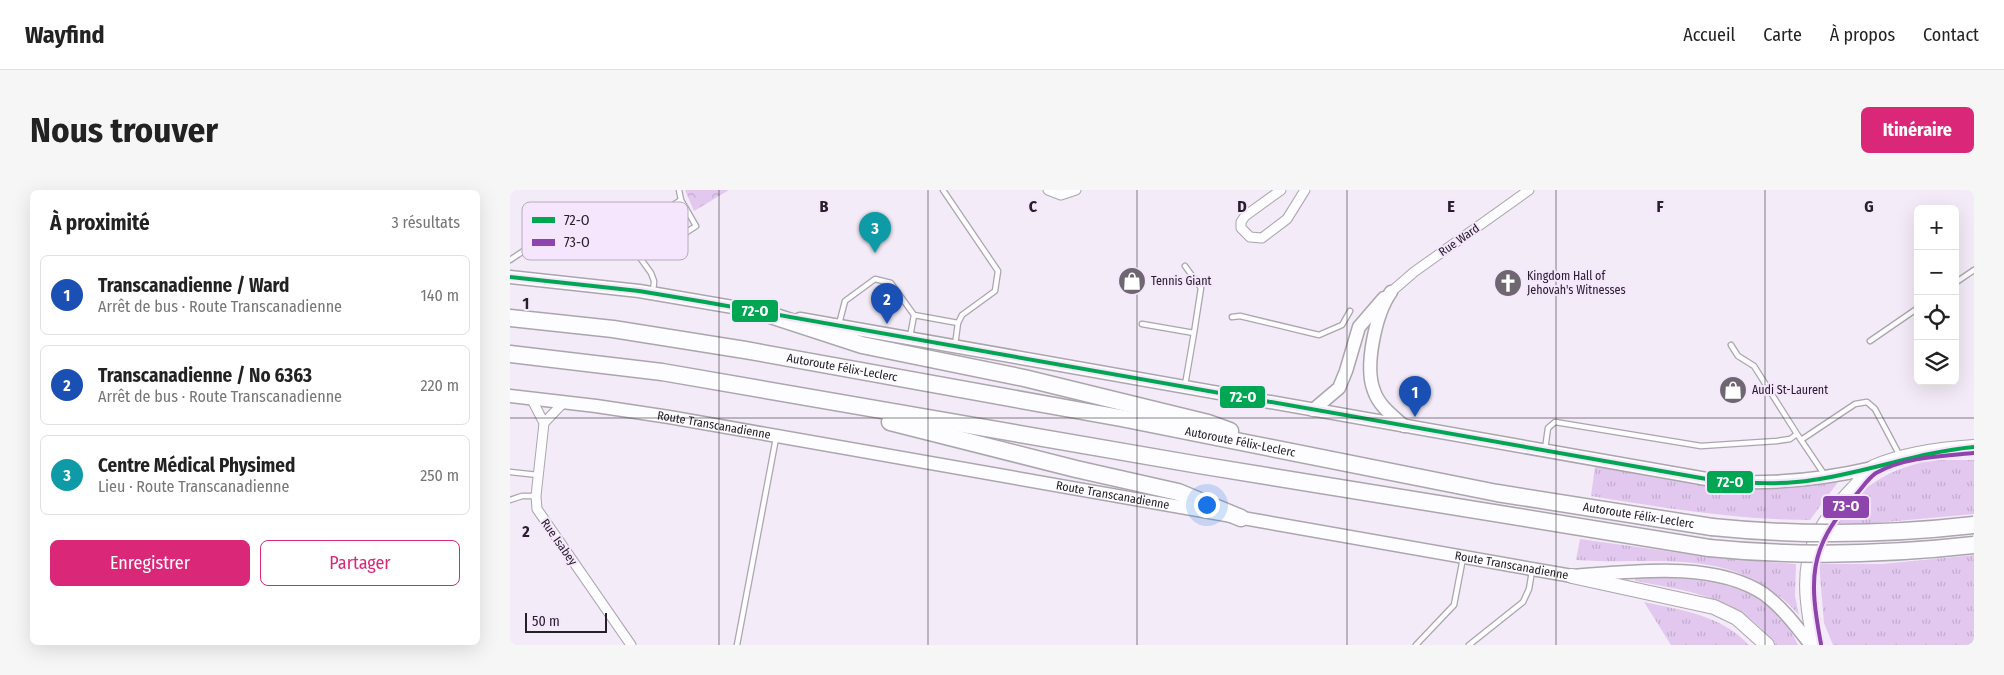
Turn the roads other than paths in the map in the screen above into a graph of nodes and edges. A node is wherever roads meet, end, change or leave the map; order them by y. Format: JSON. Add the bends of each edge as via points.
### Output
{"nodes":[{"id":1,"x":679,"y":190,"type":"edge"},
{"id":2,"x":943,"y":190,"type":"edge"},
{"id":3,"x":1048,"y":190,"type":"edge"},
{"id":4,"x":1076,"y":190,"type":"edge"},
{"id":5,"x":1281,"y":190,"type":"edge"},
{"id":6,"x":1305,"y":190,"type":"edge"},
{"id":7,"x":1529,"y":190,"type":"edge"},
{"id":8,"x":681,"y":200,"type":"joint"},
{"id":9,"x":678,"y":202,"type":"edge"},
{"id":10,"x":688,"y":212,"type":"edge"},
{"id":11,"x":688,"y":231,"type":"edge"},
{"id":12,"x":522,"y":252,"type":"edge"},
{"id":13,"x":510,"y":260,"type":"edge"},
{"id":14,"x":641,"y":260,"type":"edge"},
{"id":15,"x":1185,"y":266,"type":"dead end"},
{"id":16,"x":1974,"y":270,"type":"edge"},
{"id":17,"x":510,"y":276,"type":"edge"},
{"id":18,"x":1959,"y":280,"type":"edge"},
{"id":19,"x":1391,"y":292,"type":"junction"},
{"id":20,"x":653,"y":294,"type":"junction"},
{"id":21,"x":1350,"y":310,"type":"dead end"},
{"id":22,"x":1914,"y":311,"type":"edge"},
{"id":23,"x":764,"y":313,"type":"junction"},
{"id":24,"x":914,"y":315,"type":"junction"},
{"id":25,"x":1232,"y":317,"type":"dead end"},
{"id":26,"x":510,"y":318,"type":"edge"},
{"id":27,"x":958,"y":323,"type":"junction"},
{"id":28,"x":1142,"y":324,"type":"dead end"},
{"id":29,"x":838,"y":326,"type":"junction"},
{"id":30,"x":1194,"y":333,"type":"junction"},
{"id":31,"x":910,"y":338,"type":"junction"},
{"id":32,"x":1870,"y":341,"type":"dead end"},
{"id":33,"x":1731,"y":345,"type":"dead end"},
{"id":34,"x":955,"y":346,"type":"junction"},
{"id":35,"x":510,"y":354,"type":"edge"},
{"id":36,"x":1185,"y":387,"type":"junction"},
{"id":37,"x":771,"y":391,"type":"junction"},
{"id":38,"x":510,"y":396,"type":"edge"},
{"id":39,"x":532,"y":398,"type":"junction"},
{"id":40,"x":564,"y":402,"type":"junction"},
{"id":41,"x":1313,"y":410,"type":"junction"},
{"id":42,"x":544,"y":423,"type":"junction"},
{"id":43,"x":1404,"y":426,"type":"junction"},
{"id":44,"x":1797,"y":434,"type":"junction"},
{"id":45,"x":777,"y":436,"type":"junction"},
{"id":46,"x":1801,"y":440,"type":"junction"},
{"id":47,"x":1974,"y":447,"type":"edge"},
{"id":48,"x":1286,"y":450,"type":"junction"},
{"id":49,"x":1545,"y":450,"type":"junction"},
{"id":50,"x":1901,"y":459,"type":"junction"},
{"id":51,"x":1872,"y":468,"type":"junction"},
{"id":52,"x":510,"y":472,"type":"edge"},
{"id":53,"x":539,"y":475,"type":"junction"},
{"id":54,"x":1825,"y":478,"type":"junction"},
{"id":55,"x":536,"y":496,"type":"junction"},
{"id":56,"x":510,"y":500,"type":"edge"},
{"id":57,"x":1241,"y":518,"type":"junction"},
{"id":58,"x":1974,"y":525,"type":"edge"},
{"id":59,"x":1974,"y":545,"type":"edge"},
{"id":60,"x":1464,"y":557,"type":"junction"},
{"id":61,"x":1532,"y":569,"type":"junction"},
{"id":62,"x":1572,"y":576,"type":"junction"},
{"id":63,"x":631,"y":645,"type":"edge"},
{"id":64,"x":737,"y":645,"type":"edge"},
{"id":65,"x":1416,"y":645,"type":"edge"},
{"id":66,"x":1469,"y":645,"type":"edge"},
{"id":67,"x":1767,"y":645,"type":"edge"},
{"id":68,"x":1811,"y":645,"type":"edge"},
{"id":69,"x":1815,"y":645,"type":"edge"}],
"edges":[{"from":1,"to":8,"type":"lane"},
{"from":2,"to":27,"type":"lane","via":[[998,271],[995,291],[962,315]]},
{"from":3,"to":4,"type":"street","via":[[1061,195]]},
{"from":5,"to":6,"type":"street","via":[[1241,222],[1241,228],[1250,237],[1262,238],[1287,219]]},
{"from":7,"to":19,"type":"street","name":"Rue Ward"},
{"from":8,"to":9,"type":"lane"},
{"from":10,"to":11,"type":"lane","via":[[696,226]]},
{"from":12,"to":13,"type":"lane"},
{"from":14,"to":20,"type":"lane","via":[[654,281]]},
{"from":15,"to":30,"type":"lane","via":[[1201,288]]},
{"from":16,"to":18,"type":"lane"},
{"from":17,"to":20,"type":"main road"},
{"from":19,"to":41,"type":"main road","via":[[1359,327],[1339,388]]},
{"from":19,"to":43,"type":"main road","via":[[1382,306],[1376,328],[1371,375],[1381,404]]},
{"from":20,"to":23,"type":"main road"},
{"from":21,"to":25,"type":"lane","via":[[1342,325],[1319,334],[1240,316]]},
{"from":22,"to":32,"type":"lane"},
{"from":23,"to":29,"type":"main road"},
{"from":23,"to":48,"type":"highway","via":[[862,345],[1070,389],[1208,423]]},
{"from":24,"to":27,"type":"lane"},
{"from":24,"to":29,"type":"lane","via":[[891,282],[876,279],[844,304]]},
{"from":24,"to":31,"type":"lane"},
{"from":26,"to":48,"type":"highway","name":"Autoroute Félix-Leclerc","via":[[613,329],[700,343]]},
{"from":27,"to":34,"type":"lane"},
{"from":28,"to":30,"type":"lane"},
{"from":29,"to":31,"type":"main road"},
{"from":30,"to":36,"type":"lane"},
{"from":31,"to":34,"type":"main road"},
{"from":33,"to":44,"type":"lane","via":[[1738,356],[1754,366]]},
{"from":34,"to":36,"type":"main road"},
{"from":35,"to":37,"type":"highway","name":"Autoroute Félix-Leclerc","via":[[618,366]]},
{"from":36,"to":41,"type":"main road"},
{"from":37,"to":57,"type":"highway","via":[[1076,470],[1178,492]]},
{"from":37,"to":59,"type":"highway","name":"Autoroute Félix-Leclerc","bridge":true,"via":[[1690,545],[1773,553],[1866,554]]},
{"from":38,"to":39,"type":"main road","name":"Route Transcanadienne"},
{"from":39,"to":40,"type":"main road","name":"Route Transcanadienne"},
{"from":39,"to":42,"type":"street"},
{"from":40,"to":42,"type":"street"},
{"from":40,"to":45,"type":"main road","name":"Route Transcanadienne"},
{"from":41,"to":43,"type":"main road"},
{"from":42,"to":53,"type":"street","name":"Rue Isabey"},
{"from":43,"to":49,"type":"main road"},
{"from":44,"to":46,"type":"lane"},
{"from":44,"to":49,"type":"lane","via":[[1777,441],[1701,446],[1555,422],[1548,428]]},
{"from":45,"to":57,"type":"main road","name":"Route Transcanadienne"},
{"from":45,"to":64,"type":"lane"},
{"from":46,"to":50,"type":"lane","via":[[1855,404],[1866,402],[1875,409]]},
{"from":46,"to":54,"type":"lane"},
{"from":47,"to":50,"type":"main road"},
{"from":48,"to":58,"type":"highway","name":"Autoroute Félix-Leclerc","bridge":true,"via":[[1674,523],[1785,533],[1869,533]]},
{"from":49,"to":54,"type":"main road","via":[[1718,480],[1774,483]]},
{"from":50,"to":51,"type":"main road"},
{"from":51,"to":54,"type":"main road"},
{"from":51,"to":69,"type":"main road","via":[[1833,510],[1811,552],[1806,592]]},
{"from":52,"to":53,"type":"lane"},
{"from":53,"to":55,"type":"street","name":"Rue Isabey"},
{"from":55,"to":56,"type":"lane"},
{"from":55,"to":63,"type":"street","name":"Rue Isabey","via":[[539,514]]},
{"from":57,"to":60,"type":"main road","name":"Route Transcanadienne"},
{"from":60,"to":61,"type":"main road","name":"Route Transcanadienne"},
{"from":60,"to":65,"type":"lane","via":[[1454,605]]},
{"from":61,"to":62,"type":"main road","name":"Route Transcanadienne"},
{"from":61,"to":66,"type":"lane","via":[[1523,602]]},
{"from":62,"to":67,"type":"main road","via":[[1714,607],[1738,618]]},
{"from":62,"to":68,"type":"main road","name":"Route Transcanadienne","via":[[1634,572],[1728,577],[1755,589],[1774,603]]}]}
